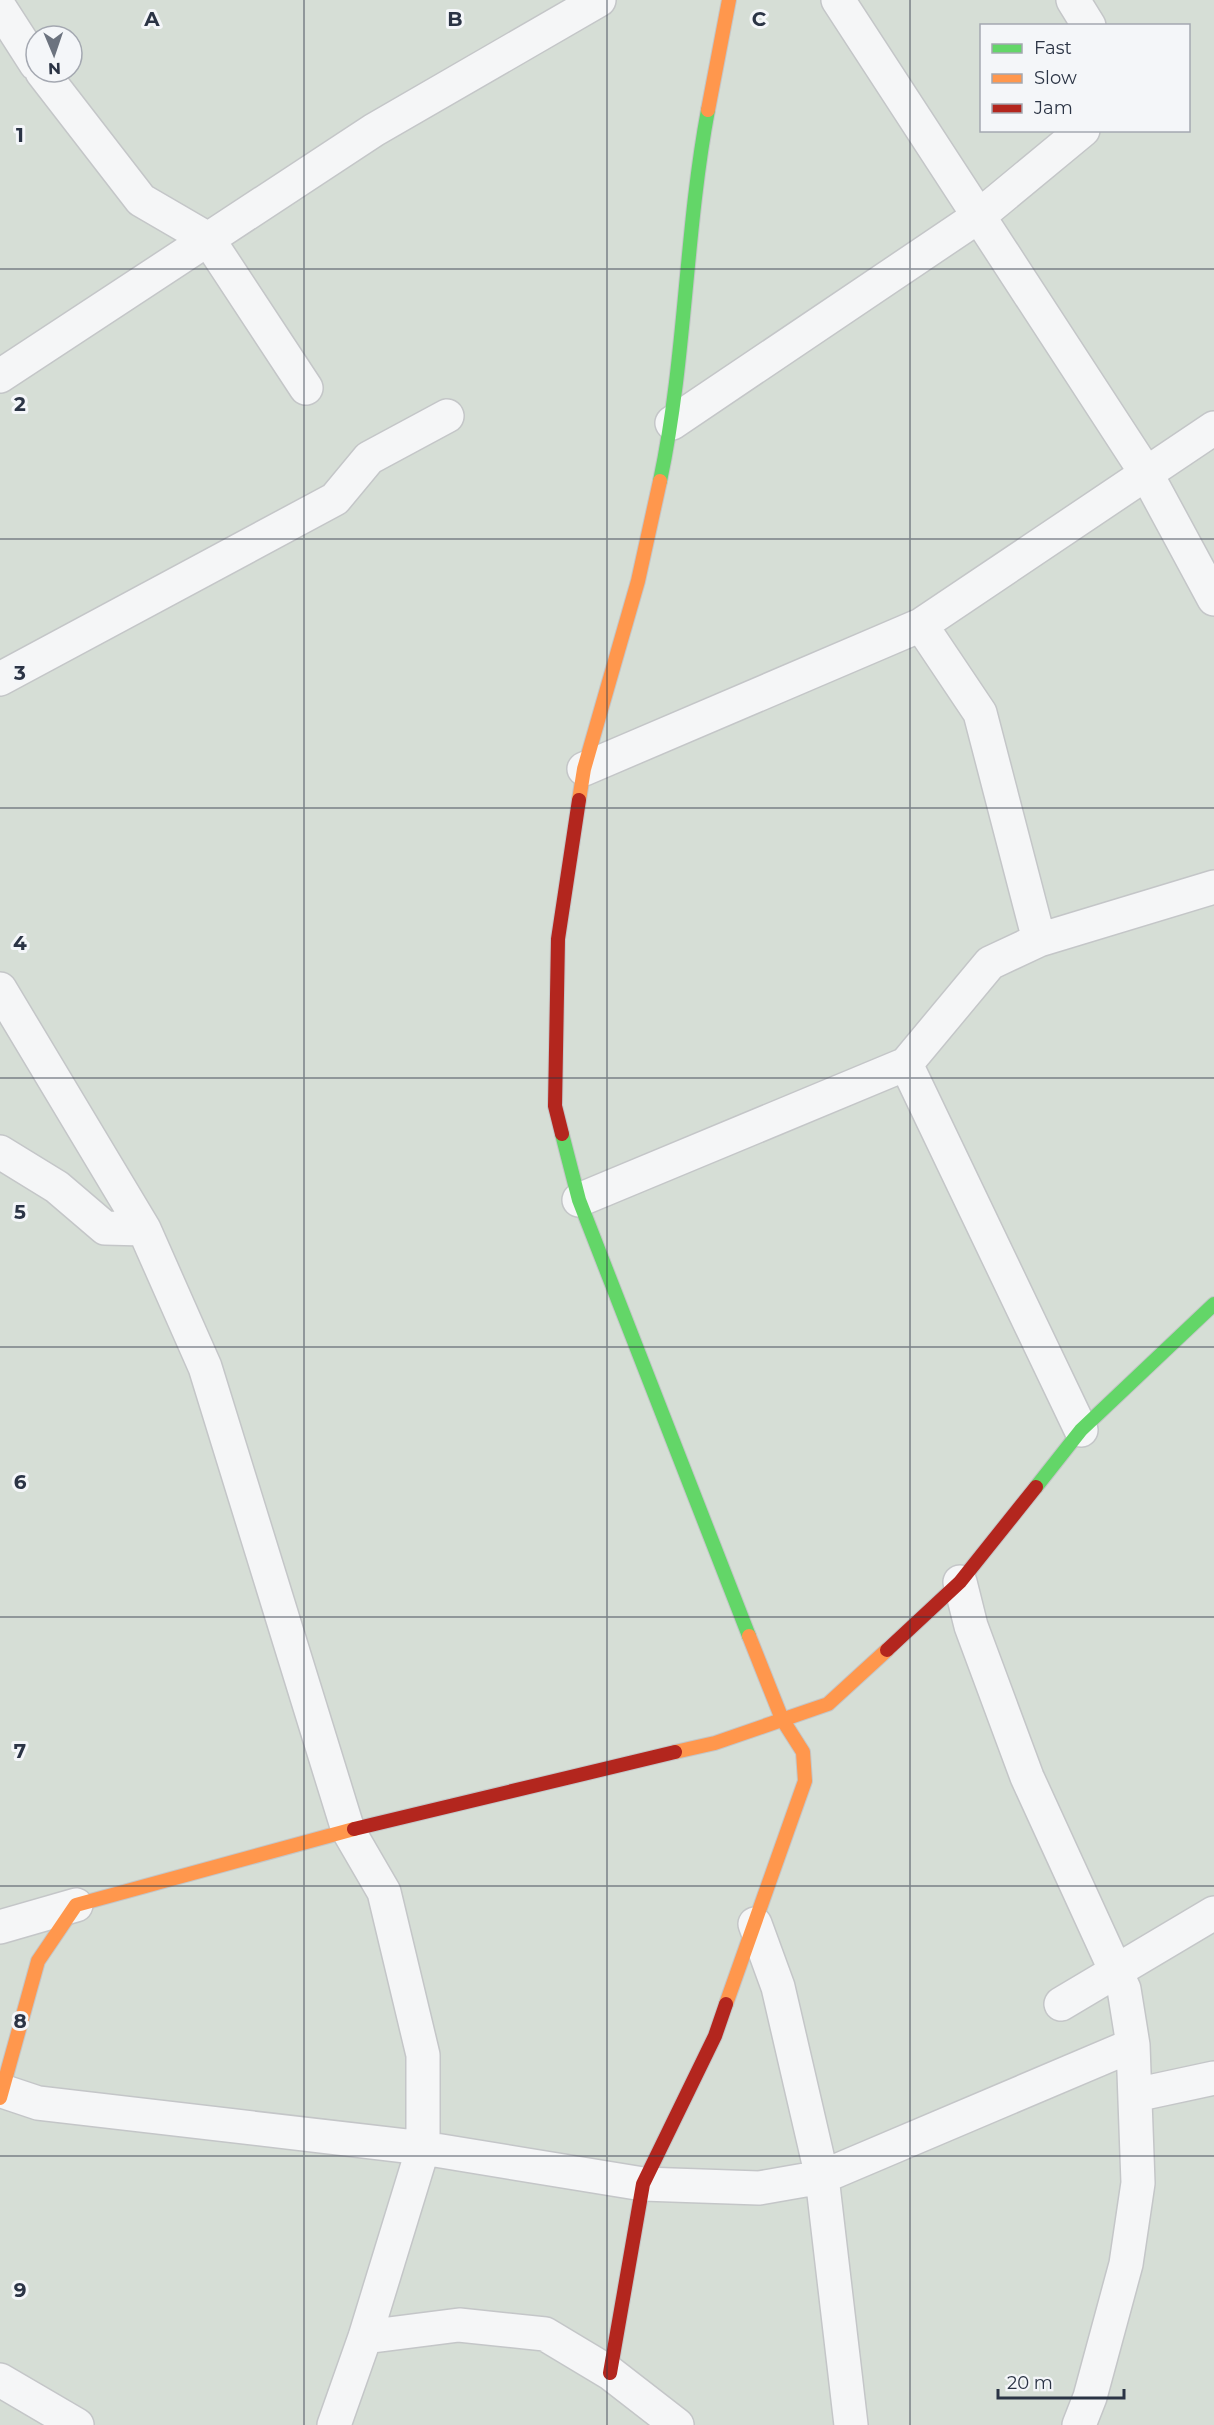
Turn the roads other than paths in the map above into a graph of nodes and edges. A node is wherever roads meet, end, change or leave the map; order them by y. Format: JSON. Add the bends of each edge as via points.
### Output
{"nodes":[{"id":1,"x":599,"y":0,"type":"edge"},
{"id":2,"x":729,"y":0,"type":"edge"},
{"id":3,"x":838,"y":0,"type":"edge"},
{"id":4,"x":1073,"y":0,"type":"edge"},
{"id":5,"x":0,"y":8,"type":"edge"},
{"id":6,"x":1088,"y":24,"type":"edge"},
{"id":7,"x":24,"y":45,"type":"edge"},
{"id":8,"x":51,"y":84,"type":"edge"},
{"id":9,"x":1081,"y":132,"type":"edge"},
{"id":10,"x":979,"y":216,"type":"junction"},
{"id":11,"x":208,"y":239,"type":"junction"},
{"id":12,"x":0,"y":376,"type":"edge"},
{"id":13,"x":306,"y":388,"type":"dead end"},
{"id":14,"x":447,"y":416,"type":"dead end"},
{"id":15,"x":672,"y":423,"type":"junction"},
{"id":16,"x":1214,"y":428,"type":"edge"},
{"id":17,"x":1146,"y":473,"type":"junction"},
{"id":18,"x":1214,"y":599,"type":"edge"},
{"id":19,"x":921,"y":625,"type":"junction"},
{"id":20,"x":0,"y":679,"type":"edge"},
{"id":21,"x":584,"y":769,"type":"junction"},
{"id":22,"x":1214,"y":887,"type":"edge"},
{"id":23,"x":1039,"y":940,"type":"junction"},
{"id":24,"x":0,"y":989,"type":"edge"},
{"id":25,"x":906,"y":1064,"type":"junction"},
{"id":26,"x":0,"y":1152,"type":"edge"},
{"id":27,"x":579,"y":1200,"type":"junction"},
{"id":28,"x":144,"y":1229,"type":"junction"},
{"id":29,"x":1214,"y":1304,"type":"edge"},
{"id":30,"x":1081,"y":1430,"type":"junction"},
{"id":31,"x":960,"y":1582,"type":"junction"},
{"id":32,"x":782,"y":1719,"type":"junction"},
{"id":33,"x":348,"y":1830,"type":"junction"},
{"id":34,"x":76,"y":1905,"type":"junction"},
{"id":35,"x":1214,"y":1913,"type":"edge"},
{"id":36,"x":755,"y":1924,"type":"junction"},
{"id":37,"x":0,"y":1927,"type":"edge"},
{"id":38,"x":1116,"y":1972,"type":"junction"},
{"id":39,"x":1061,"y":2004,"type":"dead end"},
{"id":40,"x":1133,"y":2045,"type":"junction"},
{"id":41,"x":1214,"y":2078,"type":"edge"},
{"id":42,"x":1,"y":2095,"type":"edge"},
{"id":43,"x":1135,"y":2095,"type":"junction"},
{"id":44,"x":423,"y":2148,"type":"junction"},
{"id":45,"x":822,"y":2177,"type":"junction"},
{"id":46,"x":643,"y":2184,"type":"junction"},
{"id":47,"x":365,"y":2337,"type":"junction"},
{"id":48,"x":610,"y":2373,"type":"junction"},
{"id":49,"x":0,"y":2380,"type":"edge"},
{"id":50,"x":638,"y":2412,"type":"edge"},
{"id":51,"x":77,"y":2425,"type":"edge"},
{"id":52,"x":334,"y":2425,"type":"edge"},
{"id":53,"x":677,"y":2425,"type":"edge"},
{"id":54,"x":851,"y":2425,"type":"edge"},
{"id":55,"x":1079,"y":2425,"type":"edge"}],
"edges":[{"from":1,"to":11,"type":"street","via":[[374,130]]},
{"from":2,"to":15,"type":"street","via":[[697,169]]},
{"from":3,"to":10,"type":"street"},
{"from":4,"to":6,"type":"street"},
{"from":5,"to":7,"type":"street"},
{"from":8,"to":11,"type":"street","via":[[141,200]]},
{"from":9,"to":10,"type":"street"},
{"from":10,"to":15,"type":"street"},
{"from":10,"to":17,"type":"street"},
{"from":11,"to":12,"type":"street"},
{"from":11,"to":13,"type":"street"},
{"from":14,"to":20,"type":"street","via":[[369,458],[335,499]]},
{"from":15,"to":21,"type":"street","via":[[638,581]]},
{"from":16,"to":17,"type":"street"},
{"from":17,"to":18,"type":"street"},
{"from":17,"to":19,"type":"street"},
{"from":19,"to":21,"type":"street"},
{"from":19,"to":23,"type":"street","via":[[980,713]]},
{"from":21,"to":27,"type":"street","via":[[558,939],[555,1106]]},
{"from":22,"to":23,"type":"street"},
{"from":23,"to":25,"type":"street","via":[[990,963]]},
{"from":24,"to":28,"type":"street"},
{"from":25,"to":27,"type":"street"},
{"from":25,"to":30,"type":"street"},
{"from":26,"to":28,"type":"street","via":[[57,1186],[105,1228]]},
{"from":27,"to":32,"type":"street"},
{"from":28,"to":33,"type":"street","via":[[205,1367]]},
{"from":29,"to":30,"type":"street"},
{"from":30,"to":31,"type":"street"},
{"from":31,"to":32,"type":"street","via":[[828,1704]]},
{"from":31,"to":38,"type":"street","via":[[971,1626],[1027,1777]]},
{"from":32,"to":33,"type":"street","via":[[715,1743]]},
{"from":32,"to":36,"type":"street","via":[[803,1752],[805,1781]]},
{"from":33,"to":34,"type":"street"},
{"from":33,"to":44,"type":"street","via":[[384,1892],[423,2055]]},
{"from":34,"to":37,"type":"street"},
{"from":34,"to":42,"type":"street","via":[[38,1961]]},
{"from":35,"to":38,"type":"street"},
{"from":36,"to":45,"type":"street","via":[[778,1987]]},
{"from":36,"to":46,"type":"street","via":[[715,2036]]},
{"from":38,"to":39,"type":"street"},
{"from":38,"to":40,"type":"street","via":[[1124,1989]]},
{"from":40,"to":43,"type":"street"},
{"from":40,"to":45,"type":"street"},
{"from":41,"to":43,"type":"street"},
{"from":42,"to":44,"type":"street","via":[[38,2103]]},
{"from":43,"to":55,"type":"street","via":[[1138,2183],[1126,2264]]},
{"from":44,"to":46,"type":"street"},
{"from":44,"to":47,"type":"street"},
{"from":45,"to":46,"type":"street","via":[[759,2188]]},
{"from":45,"to":54,"type":"street"},
{"from":46,"to":48,"type":"street"},
{"from":47,"to":48,"type":"street","via":[[459,2325],[544,2334]]},
{"from":47,"to":52,"type":"street"},
{"from":48,"to":50,"type":"street"},
{"from":49,"to":51,"type":"street"},
{"from":50,"to":53,"type":"street"}]}
